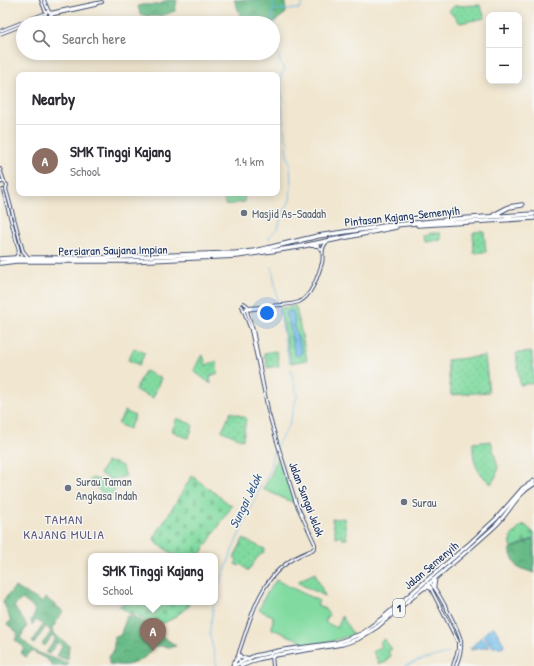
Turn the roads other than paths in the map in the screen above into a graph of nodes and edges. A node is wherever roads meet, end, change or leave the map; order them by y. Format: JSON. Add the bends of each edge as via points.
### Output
{"nodes":[{"id":1,"x":42,"y":0,"type":"edge"},
{"id":2,"x":102,"y":2,"type":"dead end"},
{"id":3,"x":48,"y":14,"type":"junction"},
{"id":4,"x":43,"y":16,"type":"edge"},
{"id":5,"x":44,"y":16,"type":"edge"},
{"id":6,"x":16,"y":27,"type":"edge"},
{"id":7,"x":16,"y":27,"type":"edge"},
{"id":8,"x":0,"y":33,"type":"edge"},
{"id":9,"x":0,"y":169,"type":"edge"},
{"id":10,"x":0,"y":178,"type":"edge"},
{"id":11,"x":4,"y":182,"type":"junction"},
{"id":12,"x":0,"y":183,"type":"edge"},
{"id":13,"x":2,"y":189,"type":"edge"},
{"id":14,"x":522,"y":205,"type":"dead end"},
{"id":15,"x":534,"y":214,"type":"edge"},
{"id":16,"x":489,"y":217,"type":"junction"},
{"id":17,"x":534,"y":218,"type":"edge"},
{"id":18,"x":318,"y":236,"type":"junction"},
{"id":19,"x":307,"y":238,"type":"junction"},
{"id":20,"x":328,"y":241,"type":"junction"},
{"id":21,"x":323,"y":242,"type":"junction"},
{"id":22,"x":298,"y":247,"type":"junction"},
{"id":23,"x":287,"y":248,"type":"junction"},
{"id":24,"x":322,"y":250,"type":"junction"},
{"id":25,"x":226,"y":255,"type":"junction"},
{"id":26,"x":236,"y":255,"type":"junction"},
{"id":27,"x":15,"y":258,"type":"junction"},
{"id":28,"x":29,"y":258,"type":"junction"},
{"id":29,"x":0,"y":259,"type":"edge"},
{"id":30,"x":0,"y":263,"type":"edge"},
{"id":31,"x":244,"y":303,"type":"dead end"},
{"id":32,"x":250,"y":308,"type":"junction"},
{"id":33,"x":245,"y":309,"type":"junction"},
{"id":34,"x":244,"y":315,"type":"junction"},
{"id":35,"x":248,"y":315,"type":"junction"},
{"id":36,"x":261,"y":369,"type":"junction"},
{"id":37,"x":262,"y":375,"type":"junction"},
{"id":38,"x":534,"y":481,"type":"edge"},
{"id":39,"x":534,"y":484,"type":"edge"},
{"id":40,"x":439,"y":570,"type":"junction"},
{"id":41,"x":436,"y":577,"type":"junction"},
{"id":42,"x":429,"y":582,"type":"junction"},
{"id":43,"x":433,"y":587,"type":"junction"},
{"id":44,"x":421,"y":590,"type":"junction"},
{"id":45,"x":414,"y":592,"type":"junction"},
{"id":46,"x":283,"y":650,"type":"junction"},
{"id":47,"x":266,"y":653,"type":"junction"},
{"id":48,"x":239,"y":655,"type":"junction"},
{"id":49,"x":272,"y":656,"type":"junction"},
{"id":50,"x":250,"y":659,"type":"junction"},
{"id":51,"x":240,"y":664,"type":"edge"},
{"id":52,"x":233,"y":666,"type":"edge"},
{"id":53,"x":237,"y":666,"type":"edge"},
{"id":54,"x":273,"y":666,"type":"edge"},
{"id":55,"x":455,"y":666,"type":"edge"}],
"edges":[{"from":1,"to":3,"type":"street"},
{"from":2,"to":3,"type":"street"},
{"from":3,"to":4,"type":"street"},
{"from":3,"to":5,"type":"street"},
{"from":6,"to":8,"type":"street"},
{"from":7,"to":8,"type":"street"},
{"from":9,"to":11,"type":"street"},
{"from":10,"to":12,"type":"street"},
{"from":11,"to":12,"type":"street"},
{"from":11,"to":13,"type":"street","via":[[7,185]]},
{"from":13,"to":27,"type":"street","via":[[19,251]]},
{"from":13,"to":28,"type":"street","via":[[23,251]]},
{"from":14,"to":16,"type":"highway","via":[[509,207]]},
{"from":15,"to":16,"type":"highway","name":"Pintasan Kajang-Semenyih"},
{"from":16,"to":18,"type":"highway","name":"Pintasan Kajang-Semenyih","via":[[384,226]]},
{"from":17,"to":20,"type":"highway","name":"Pintasan Kajang-Semenyih","via":[[404,226]]},
{"from":18,"to":19,"type":"highway","name":"Pintasan Kajang-Semenyih"},
{"from":18,"to":21,"type":"highway","via":[[315,238],[316,241]]},
{"from":19,"to":23,"type":"highway","via":[[310,243]]},
{"from":19,"to":26,"type":"highway","name":"Pintasan Kajang-Semenyih"},
{"from":20,"to":21,"type":"highway","name":"Pintasan Kajang-Semenyih"},
{"from":20,"to":24,"type":"street"},
{"from":21,"to":22,"type":"highway","name":"Pintasan Kajang-Semenyih"},
{"from":22,"to":23,"type":"highway","name":"Pintasan Kajang-Semenyih"},
{"from":22,"to":24,"type":"street","via":[[316,245]]},
{"from":23,"to":26,"type":"highway","name":"Pintasan Kajang-Semenyih"},
{"from":24,"to":32,"type":"street","via":[[322,265],[305,298],[298,302]]},
{"from":25,"to":26,"type":"highway","name":"Pintasan Kajang-Semenyih"},
{"from":25,"to":28,"type":"highway","name":"Persiaran Saujana Impian"},
{"from":25,"to":30,"type":"highway","name":"Persiaran Saujana Impian","via":[[128,261]]},
{"from":27,"to":28,"type":"highway","name":"Persiaran Saujana Impian"},
{"from":27,"to":29,"type":"highway","name":"Persiaran Saujana Impian"},
{"from":31,"to":32,"type":"street"},
{"from":32,"to":33,"type":"street"},
{"from":32,"to":35,"type":"street"},
{"from":33,"to":34,"type":"street"},
{"from":33,"to":34,"type":"street","name":"Jalan Sungai Jelok","via":[[242,306]]},
{"from":33,"to":35,"type":"street","name":"Jalan Sungai Jelok"},
{"from":34,"to":36,"type":"street","name":"Jalan Sungai Jelok","via":[[251,330]]},
{"from":35,"to":36,"type":"street","name":"Jalan Sungai Jelok"},
{"from":36,"to":37,"type":"street","name":"Jalan Sungai Jelok"},
{"from":36,"to":37,"type":"street","via":[[256,373]]},
{"from":37,"to":48,"type":"street","name":"Jalan Sungai Jelok","via":[[267,408],[279,449],[296,502],[315,546],[287,563],[269,581],[256,606]]},
{"from":38,"to":40,"type":"main road","name":"Jalan Semenyih","number":"1","via":[[523,488],[481,534]]},
{"from":39,"to":41,"type":"main road","name":"Jalan Semenyih","number":"1","via":[[521,494],[498,523]]},
{"from":40,"to":42,"type":"main road"},
{"from":40,"to":45,"type":"main road","name":"Jalan Semenyih","number":"1"},
{"from":41,"to":42,"type":"main road","name":"Jalan Semenyih","number":"1"},
{"from":41,"to":43,"type":"main road"},
{"from":42,"to":43,"type":"street"},
{"from":42,"to":44,"type":"main road","name":"Jalan Semenyih","number":"1"},
{"from":42,"to":45,"type":"main road"},
{"from":43,"to":44,"type":"main road"},
{"from":43,"to":55,"type":"street","via":[[458,642]]},
{"from":44,"to":49,"type":"main road","name":"Jalan Semenyih","number":"1","via":[[377,627],[358,639]]},
{"from":45,"to":46,"type":"main road","name":"Jalan Semenyih","number":"1","via":[[361,634],[336,642]]},
{"from":46,"to":47,"type":"main road","name":"Jalan Semenyih","number":"1"},
{"from":46,"to":49,"type":"main road"},
{"from":47,"to":49,"type":"main road"},
{"from":47,"to":50,"type":"main road","name":"Jalan Semenyih","number":"1"},
{"from":48,"to":50,"type":"main road"},
{"from":48,"to":51,"type":"street","name":"Jalan Sungai Jelok"},
{"from":48,"to":52,"type":"main road"},
{"from":49,"to":50,"type":"main road","name":"Jalan Semenyih","number":"1"},
{"from":49,"to":54,"type":"street"},
{"from":50,"to":51,"type":"main road","name":"Jalan Semenyih","number":"1"},
{"from":51,"to":52,"type":"main road","name":"Jalan Semenyih","number":"1"},
{"from":51,"to":53,"type":"main road"}]}
